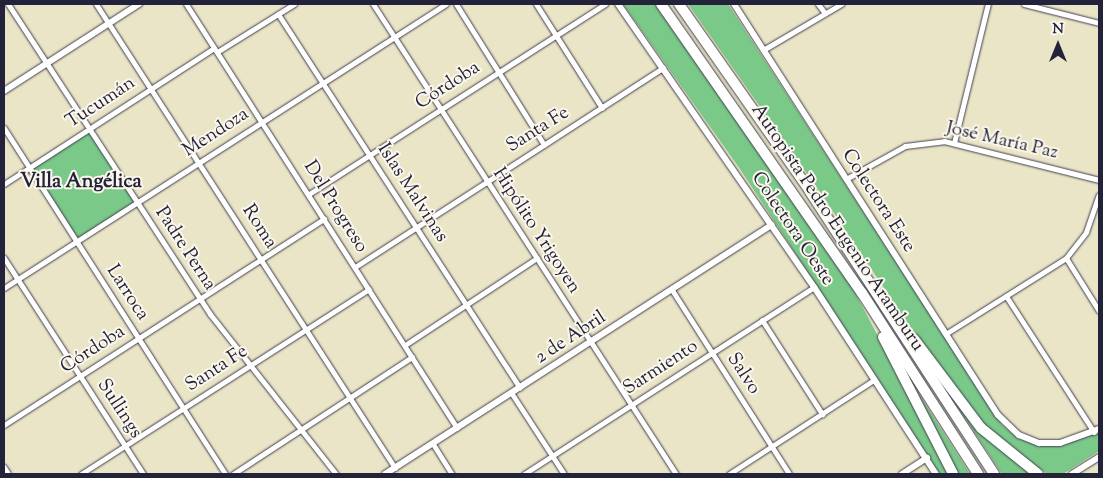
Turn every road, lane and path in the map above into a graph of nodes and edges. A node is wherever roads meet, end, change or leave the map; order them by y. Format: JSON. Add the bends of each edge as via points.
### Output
{"nodes":[{"id":1,"x":8,"y":4,"type":"edge"},
{"id":2,"x":96,"y":4,"type":"edge"},
{"id":3,"x":139,"y":4,"type":"edge"},
{"id":4,"x":186,"y":4,"type":"edge"},
{"id":5,"x":294,"y":4,"type":"edge"},
{"id":6,"x":373,"y":4,"type":"edge"},
{"id":7,"x":446,"y":4,"type":"edge"},
{"id":8,"x":456,"y":4,"type":"edge"},
{"id":9,"x":536,"y":4,"type":"edge"},
{"id":10,"x":605,"y":4,"type":"edge"},
{"id":11,"x":618,"y":4,"type":"edge"},
{"id":12,"x":662,"y":4,"type":"edge"},
{"id":13,"x":679,"y":4,"type":"edge"},
{"id":14,"x":734,"y":4,"type":"edge"},
{"id":15,"x":818,"y":4,"type":"edge"},
{"id":16,"x":841,"y":4,"type":"edge"},
{"id":17,"x":988,"y":4,"type":"edge"},
{"id":18,"x":1024,"y":4,"type":"edge"},
{"id":19,"x":1046,"y":6,"type":"edge"},
{"id":20,"x":824,"y":12,"type":"junction"},
{"id":21,"x":278,"y":14,"type":"junction"},
{"id":22,"x":109,"y":23,"type":"junction"},
{"id":23,"x":1099,"y":23,"type":"edge"},
{"id":24,"x":556,"y":35,"type":"junction"},
{"id":25,"x":394,"y":36,"type":"junction"},
{"id":26,"x":216,"y":50,"type":"junction"},
{"id":27,"x":763,"y":50,"type":"junction"},
{"id":28,"x":46,"y":63,"type":"junction"},
{"id":29,"x":663,"y":68,"type":"junction"},
{"id":30,"x":497,"y":73,"type":"junction"},
{"id":31,"x":323,"y":82,"type":"junction"},
{"id":32,"x":151,"y":88,"type":"junction"},
{"id":33,"x":4,"y":91,"type":"edge"},
{"id":34,"x":602,"y":108,"type":"junction"},
{"id":35,"x":440,"y":109,"type":"junction"},
{"id":36,"x":262,"y":121,"type":"junction"},
{"id":37,"x":4,"y":128,"type":"edge"},
{"id":38,"x":90,"y":129,"type":"junction"},
{"id":39,"x":954,"y":143,"type":"junction"},
{"id":40,"x":544,"y":145,"type":"junction"},
{"id":41,"x":370,"y":155,"type":"junction"},
{"id":42,"x":198,"y":162,"type":"junction"},
{"id":43,"x":30,"y":168,"type":"junction"},
{"id":44,"x":846,"y":179,"type":"junction"},
{"id":45,"x":1099,"y":180,"type":"edge"},
{"id":46,"x":485,"y":181,"type":"junction"},
{"id":47,"x":4,"y":184,"type":"edge"},
{"id":48,"x":309,"y":194,"type":"junction"},
{"id":49,"x":1099,"y":195,"type":"edge"},
{"id":50,"x":137,"y":202,"type":"junction"},
{"id":51,"x":324,"y":219,"type":"junction"},
{"id":52,"x":772,"y":226,"type":"junction"},
{"id":53,"x":416,"y":228,"type":"junction"},
{"id":54,"x":76,"y":241,"type":"junction"},
{"id":55,"x":4,"y":258,"type":"edge"},
{"id":56,"x":537,"y":258,"type":"junction"},
{"id":57,"x":1066,"y":258,"type":"junction"},
{"id":58,"x":262,"y":259,"type":"junction"},
{"id":59,"x":355,"y":267,"type":"junction"},
{"id":60,"x":18,"y":280,"type":"junction"},
{"id":61,"x":814,"y":287,"type":"junction"},
{"id":62,"x":4,"y":288,"type":"edge"},
{"id":63,"x":369,"y":289,"type":"junction"},
{"id":64,"x":672,"y":290,"type":"junction"},
{"id":65,"x":862,"y":294,"type":"junction"},
{"id":66,"x":1006,"y":296,"type":"junction"},
{"id":67,"x":200,"y":299,"type":"junction"},
{"id":68,"x":885,"y":304,"type":"junction"},
{"id":69,"x":467,"y":305,"type":"junction"},
{"id":70,"x":1099,"y":311,"type":"edge"},
{"id":71,"x":762,"y":320,"type":"junction"},
{"id":72,"x":307,"y":328,"type":"junction"},
{"id":73,"x":947,"y":333,"type":"junction"},
{"id":74,"x":139,"y":338,"type":"junction"},
{"id":75,"x":591,"y":343,"type":"junction"},
{"id":76,"x":405,"y":345,"type":"junction"},
{"id":77,"x":711,"y":353,"type":"junction"},
{"id":78,"x":412,"y":357,"type":"junction"},
{"id":79,"x":251,"y":365,"type":"junction"},
{"id":80,"x":80,"y":377,"type":"junction"},
{"id":81,"x":874,"y":380,"type":"junction"},
{"id":82,"x":520,"y":388,"type":"junction"},
{"id":83,"x":512,"y":394,"type":"junction"},
{"id":84,"x":352,"y":398,"type":"junction"},
{"id":85,"x":631,"y":405,"type":"junction"},
{"id":86,"x":183,"y":408,"type":"junction"},
{"id":87,"x":822,"y":414,"type":"junction"},
{"id":88,"x":4,"y":425,"type":"edge"},
{"id":89,"x":458,"y":428,"type":"junction"},
{"id":90,"x":1096,"y":430,"type":"edge"},
{"id":91,"x":303,"y":431,"type":"junction"},
{"id":92,"x":433,"y":444,"type":"junction"},
{"id":93,"x":125,"y":446,"type":"junction"},
{"id":94,"x":771,"y":447,"type":"junction"},
{"id":95,"x":552,"y":457,"type":"junction"},
{"id":96,"x":1099,"y":457,"type":"edge"},
{"id":97,"x":927,"y":458,"type":"junction"},
{"id":98,"x":4,"y":468,"type":"edge"},
{"id":99,"x":396,"y":468,"type":"junction"},
{"id":100,"x":8,"y":474,"type":"edge"},
{"id":101,"x":81,"y":474,"type":"edge"},
{"id":102,"x":144,"y":474,"type":"edge"},
{"id":103,"x":225,"y":474,"type":"edge"},
{"id":104,"x":233,"y":474,"type":"edge"},
{"id":105,"x":336,"y":474,"type":"edge"},
{"id":106,"x":386,"y":474,"type":"edge"},
{"id":107,"x":452,"y":474,"type":"edge"},
{"id":108,"x":524,"y":474,"type":"edge"},
{"id":109,"x":564,"y":474,"type":"edge"},
{"id":110,"x":676,"y":474,"type":"edge"},
{"id":111,"x":729,"y":474,"type":"edge"},
{"id":112,"x":789,"y":474,"type":"edge"},
{"id":113,"x":902,"y":474,"type":"edge"},
{"id":114,"x":936,"y":474,"type":"edge"},
{"id":115,"x":953,"y":474,"type":"edge"},
{"id":116,"x":978,"y":474,"type":"edge"},
{"id":117,"x":994,"y":474,"type":"edge"},
{"id":118,"x":1038,"y":474,"type":"edge"},
{"id":119,"x":1072,"y":474,"type":"edge"}],
"edges":[{"from":1,"to":28,"type":"street","name":"Padre Perna"},
{"from":2,"to":22,"type":"street","name":"Roma"},
{"from":3,"to":22,"type":"street"},
{"from":4,"to":26,"type":"street","name":"Del Progreso"},
{"from":5,"to":21,"type":"street","name":"Tucumán"},
{"from":6,"to":25,"type":"street","name":"Hipólito Yrigoyen"},
{"from":7,"to":25,"type":"street","name":"Mendoza"},
{"from":8,"to":30,"type":"street"},
{"from":9,"to":24,"type":"street"},
{"from":10,"to":24,"type":"street","name":"Córdoba"},
{"from":11,"to":29,"type":"street","name":"Colectora Oeste"},
{"from":12,"to":65,"type":"highway","name":"Autopista Pedro Eugenio Aramburu"},
{"from":13,"to":68,"type":"highway","name":"Autopista Pedro Eugenio Aramburu"},
{"from":14,"to":27,"type":"street","name":"Colectora Este"},
{"from":15,"to":20,"type":"street"},
{"from":16,"to":20,"type":"street"},
{"from":17,"to":39,"type":"street"},
{"from":18,"to":19,"type":"street"},
{"from":19,"to":23,"type":"street"},
{"from":20,"to":27,"type":"street"},
{"from":21,"to":26,"type":"street","name":"Tucumán"},
{"from":21,"to":31,"type":"street","name":"Islas Malvinas"},
{"from":22,"to":28,"type":"street"},
{"from":22,"to":32,"type":"street","name":"Roma"},
{"from":24,"to":30,"type":"street","name":"Córdoba"},
{"from":24,"to":34,"type":"street"},
{"from":25,"to":31,"type":"street","name":"Mendoza"},
{"from":25,"to":35,"type":"street","name":"Hipólito Yrigoyen"},
{"from":26,"to":32,"type":"street","name":"Tucumán"},
{"from":26,"to":36,"type":"street","name":"Del Progreso"},
{"from":27,"to":44,"type":"street","name":"Colectora Este"},
{"from":28,"to":33,"type":"street"},
{"from":28,"to":38,"type":"street","name":"Padre Perna"},
{"from":29,"to":34,"type":"street","name":"Santa Fe"},
{"from":29,"to":52,"type":"street","name":"Colectora Oeste"},
{"from":30,"to":35,"type":"street","name":"Córdoba"},
{"from":30,"to":40,"type":"street"},
{"from":31,"to":36,"type":"street","name":"Mendoza"},
{"from":31,"to":41,"type":"street","name":"Islas Malvinas"},
{"from":32,"to":38,"type":"street","name":"Tucumán"},
{"from":32,"to":42,"type":"street","name":"Roma"},
{"from":34,"to":40,"type":"street","name":"Santa Fe"},
{"from":35,"to":41,"type":"street","name":"Córdoba"},
{"from":35,"to":46,"type":"street","name":"Hipólito Yrigoyen"},
{"from":36,"to":42,"type":"street","name":"Mendoza"},
{"from":36,"to":48,"type":"street","name":"Del Progreso"},
{"from":37,"to":43,"type":"street","name":"Larroca"},
{"from":38,"to":43,"type":"street","name":"Tucumán"},
{"from":38,"to":50,"type":"street","name":"Padre Perna"},
{"from":39,"to":44,"type":"street","name":"José María Paz","via":[[905,146]]},
{"from":39,"to":45,"type":"street","name":"José María Paz"},
{"from":40,"to":46,"type":"street","name":"Santa Fe"},
{"from":41,"to":48,"type":"street","name":"Córdoba"},
{"from":41,"to":53,"type":"street","name":"Islas Malvinas"},
{"from":42,"to":50,"type":"street","name":"Mendoza"},
{"from":42,"to":58,"type":"street","name":"Roma"},
{"from":43,"to":47,"type":"street","name":"Tucumán"},
{"from":43,"to":54,"type":"street","name":"Larroca"},
{"from":44,"to":73,"type":"street","name":"Colectora Este"},
{"from":46,"to":53,"type":"street","name":"Santa Fe"},
{"from":46,"to":56,"type":"street","name":"Hipólito Yrigoyen"},
{"from":48,"to":51,"type":"street","name":"Del Progreso"},
{"from":49,"to":57,"type":"street","via":[[1086,232]]},
{"from":50,"to":54,"type":"street","name":"Mendoza"},
{"from":50,"to":67,"type":"street","name":"Padre Perna"},
{"from":51,"to":58,"type":"street","name":"Córdoba"},
{"from":51,"to":59,"type":"street","name":"Del Progreso"},
{"from":52,"to":61,"type":"street","name":"Colectora Oeste"},
{"from":52,"to":64,"type":"street","name":"2 de Abril"},
{"from":53,"to":59,"type":"street","name":"Santa Fe"},
{"from":53,"to":69,"type":"street","name":"Islas Malvinas"},
{"from":54,"to":60,"type":"street","name":"Mendoza"},
{"from":54,"to":74,"type":"street","name":"Larroca"},
{"from":55,"to":60,"type":"street","name":"Sullings"},
{"from":56,"to":69,"type":"street"},
{"from":56,"to":75,"type":"street","name":"Hipólito Yrigoyen"},
{"from":57,"to":66,"type":"street"},
{"from":57,"to":70,"type":"street"},
{"from":58,"to":67,"type":"street","name":"Córdoba"},
{"from":58,"to":72,"type":"street","name":"Roma"},
{"from":59,"to":63,"type":"street","name":"Del Progreso"},
{"from":60,"to":62,"type":"street","name":"Mendoza"},
{"from":60,"to":80,"type":"street","name":"Sullings"},
{"from":61,"to":71,"type":"street","name":"Sarmiento"},
{"from":61,"to":81,"type":"street","name":"Colectora Oeste"},
{"from":63,"to":72,"type":"street","name":"Santa Fe"},
{"from":63,"to":76,"type":"street","name":"Del Progreso"},
{"from":64,"to":75,"type":"street","name":"2 de Abril"},
{"from":64,"to":77,"type":"street","name":"Salvo"},
{"from":65,"to":115,"type":"highway"},
{"from":65,"to":116,"type":"highway","name":"Autopista Pedro Eugenio Aramburu"},
{"from":66,"to":73,"type":"street"},
{"from":66,"to":90,"type":"street"},
{"from":67,"to":74,"type":"street","name":"Córdoba"},
{"from":67,"to":79,"type":"street","name":"Padre Perna"},
{"from":68,"to":117,"type":"highway","name":"Autopista Pedro Eugenio Aramburu"},
{"from":68,"to":118,"type":"highway","via":[[981,428]]},
{"from":69,"to":76,"type":"street"},
{"from":69,"to":82,"type":"street","name":"Islas Malvinas"},
{"from":71,"to":77,"type":"street","name":"Sarmiento"},
{"from":71,"to":87,"type":"street"},
{"from":72,"to":79,"type":"street","name":"Santa Fe"},
{"from":72,"to":84,"type":"street","name":"Roma"},
{"from":73,"to":90,"type":"street","name":"Colectora Este","via":[[998,415],[1019,435],[1039,442],[1060,443]]},
{"from":74,"to":80,"type":"street","name":"Córdoba"},
{"from":74,"to":86,"type":"street","name":"Larroca"},
{"from":75,"to":82,"type":"street","name":"2 de Abril"},
{"from":75,"to":85,"type":"street","name":"Hipólito Yrigoyen"},
{"from":76,"to":78,"type":"street","name":"Del Progreso"},
{"from":77,"to":85,"type":"street","name":"Sarmiento"},
{"from":77,"to":94,"type":"street","name":"Salvo"},
{"from":78,"to":84,"type":"street"},
{"from":78,"to":89,"type":"street","name":"Del Progreso"},
{"from":79,"to":86,"type":"street","name":"Santa Fe"},
{"from":79,"to":91,"type":"street","name":"Padre Perna"},
{"from":80,"to":88,"type":"street","name":"Córdoba"},
{"from":80,"to":93,"type":"street","name":"Sullings"},
{"from":81,"to":87,"type":"street"},
{"from":81,"to":97,"type":"street","name":"Colectora Oeste"},
{"from":82,"to":83,"type":"street","name":"2 de Abril"},
{"from":83,"to":89,"type":"street","name":"2 de Abril"},
{"from":83,"to":95,"type":"street"},
{"from":84,"to":91,"type":"street"},
{"from":84,"to":99,"type":"street","name":"Roma"},
{"from":85,"to":95,"type":"street","name":"Sarmiento"},
{"from":85,"to":110,"type":"street","name":"Hipólito Yrigoyen"},
{"from":86,"to":93,"type":"street","name":"Santa Fe"},
{"from":86,"to":103,"type":"street","name":"Larroca"},
{"from":87,"to":94,"type":"street"},
{"from":89,"to":92,"type":"street","name":"2 de Abril"},
{"from":91,"to":104,"type":"street"},
{"from":91,"to":105,"type":"street","name":"Padre Perna"},
{"from":92,"to":99,"type":"street","name":"2 de Abril"},
{"from":92,"to":107,"type":"street"},
{"from":93,"to":101,"type":"street","name":"Santa Fe"},
{"from":93,"to":102,"type":"street","name":"Sullings"},
{"from":94,"to":111,"type":"street"},
{"from":94,"to":112,"type":"street","name":"Salvo"},
{"from":95,"to":108,"type":"street","name":"Sarmiento"},
{"from":95,"to":109,"type":"street"},
{"from":96,"to":119,"type":"street"},
{"from":97,"to":113,"type":"street"},
{"from":97,"to":114,"type":"street","name":"Colectora Oeste"},
{"from":98,"to":100,"type":"street"},
{"from":99,"to":106,"type":"street","name":"2 de Abril"}]}
